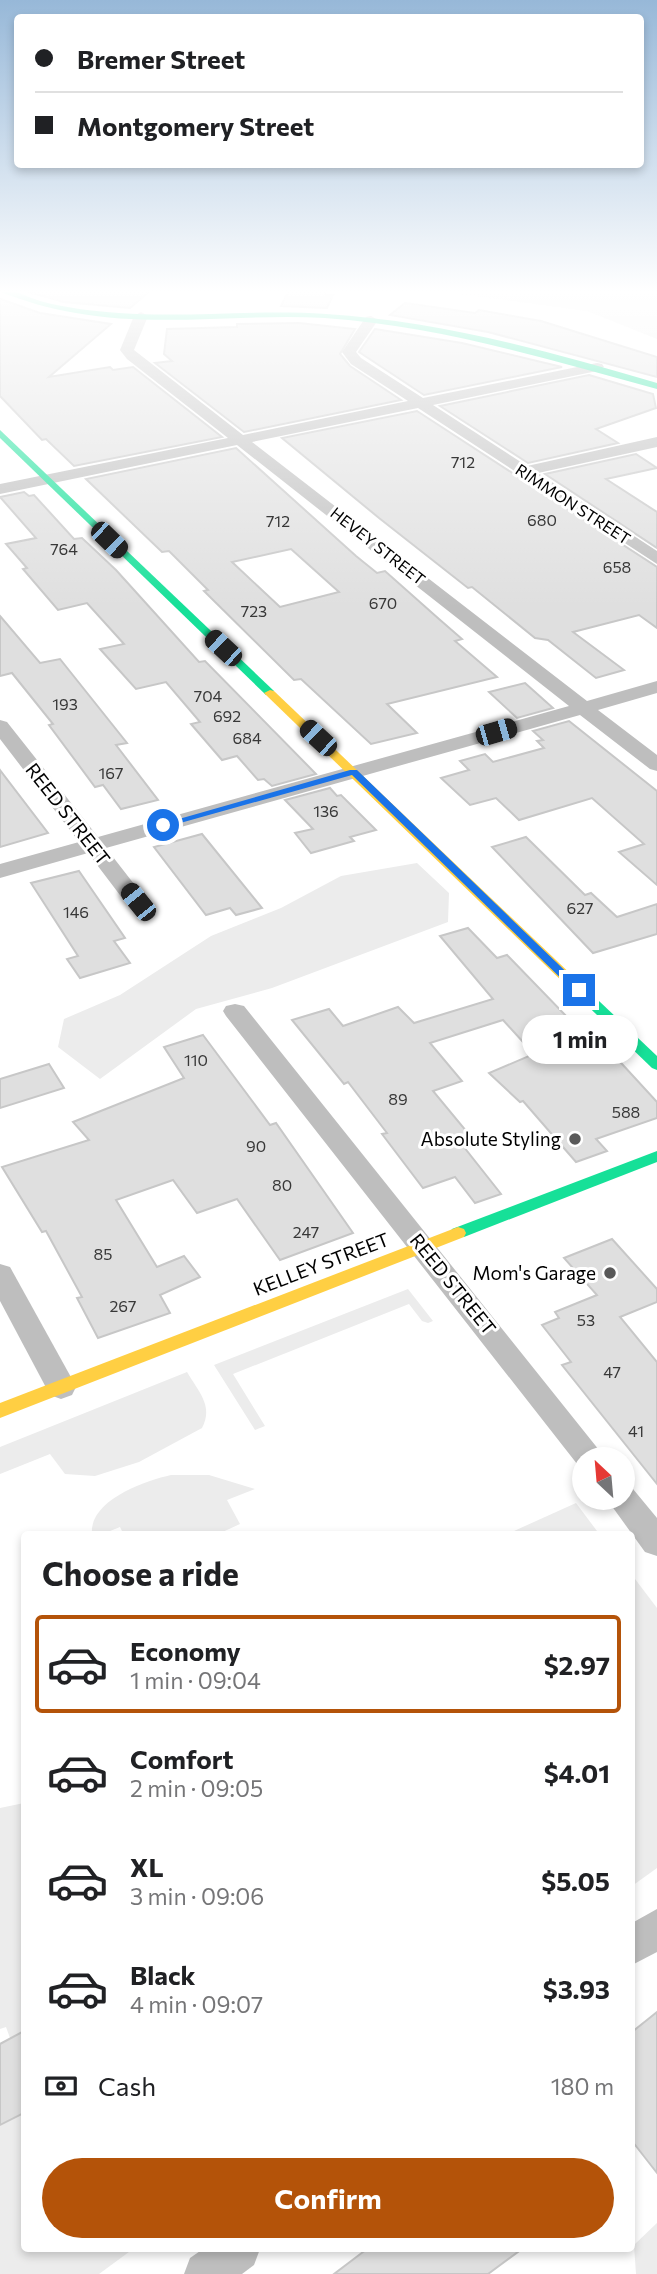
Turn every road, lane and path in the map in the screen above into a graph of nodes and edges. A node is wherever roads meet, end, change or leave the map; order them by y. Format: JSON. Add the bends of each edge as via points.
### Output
{"nodes":[{"id":1,"x":185,"y":395,"type":"edge"},
{"id":2,"x":408,"y":395,"type":"edge"},
{"id":3,"x":463,"y":395,"type":"edge"},
{"id":4,"x":421,"y":404,"type":"junction"},
{"id":5,"x":0,"y":433,"type":"edge"},
{"id":6,"x":242,"y":440,"type":"junction"},
{"id":7,"x":657,"y":442,"type":"edge"},
{"id":8,"x":523,"y":472,"type":"junction"},
{"id":9,"x":46,"y":480,"type":"junction"},
{"id":10,"x":0,"y":489,"type":"edge"},
{"id":11,"x":653,"y":553,"type":"edge"},
{"id":12,"x":657,"y":687,"type":"edge"},
{"id":13,"x":585,"y":708,"type":"junction"},
{"id":14,"x":0,"y":726,"type":"edge"},
{"id":15,"x":657,"y":765,"type":"edge"},
{"id":16,"x":354,"y":772,"type":"junction"},
{"id":17,"x":92,"y":845,"type":"junction"},
{"id":18,"x":0,"y":871,"type":"edge"},
{"id":19,"x":138,"y":902,"type":"dead end"},
{"id":20,"x":235,"y":1011,"type":"dead end"},
{"id":21,"x":657,"y":1065,"type":"edge"},
{"id":22,"x":657,"y":1156,"type":"edge"},
{"id":23,"x":424,"y":1246,"type":"junction"},
{"id":24,"x":0,"y":1275,"type":"edge"},
{"id":25,"x":61,"y":1387,"type":"junction"},
{"id":26,"x":0,"y":1411,"type":"edge"},
{"id":27,"x":582,"y":1447,"type":"edge"},
{"id":28,"x":632,"y":1510,"type":"edge"},
{"id":29,"x":657,"y":1542,"type":"edge"},
{"id":30,"x":657,"y":1928,"type":"edge"},
{"id":31,"x":635,"y":1944,"type":"edge"},
{"id":32,"x":235,"y":2252,"type":"edge"},
{"id":33,"x":206,"y":2274,"type":"edge"}],
"edges":[{"from":1,"to":6,"type":"street","name":"HEVEY STREET"},
{"from":2,"to":4,"type":"street","name":"RIMMON STREET"},
{"from":3,"to":4,"type":"street"},
{"from":4,"to":6,"type":"street"},
{"from":4,"to":8,"type":"street","name":"RIMMON STREET"},
{"from":5,"to":9,"type":"street"},
{"from":6,"to":9,"type":"street"},
{"from":6,"to":13,"type":"street","name":"HEVEY STREET"},
{"from":7,"to":8,"type":"street"},
{"from":8,"to":11,"type":"street","name":"RIMMON STREET"},
{"from":9,"to":10,"type":"street"},
{"from":9,"to":16,"type":"street"},
{"from":12,"to":13,"type":"street"},
{"from":13,"to":15,"type":"street","name":"HEVEY STREET"},
{"from":13,"to":16,"type":"street"},
{"from":14,"to":17,"type":"street","name":"REED STREET"},
{"from":16,"to":17,"type":"street"},
{"from":16,"to":21,"type":"street"},
{"from":17,"to":18,"type":"street"},
{"from":17,"to":19,"type":"street","name":"REED STREET"},
{"from":20,"to":23,"type":"street","name":"REED STREET"},
{"from":22,"to":23,"type":"street","name":"KELLEY STREET"},
{"from":23,"to":25,"type":"street","name":"KELLEY STREET"},
{"from":23,"to":27,"type":"street","name":"REED STREET"},
{"from":24,"to":25,"type":"street"},
{"from":25,"to":26,"type":"street","name":"KELLEY STREET"},
{"from":28,"to":29,"type":"street"},
{"from":30,"to":31,"type":"street"},
{"from":32,"to":33,"type":"street"}]}
